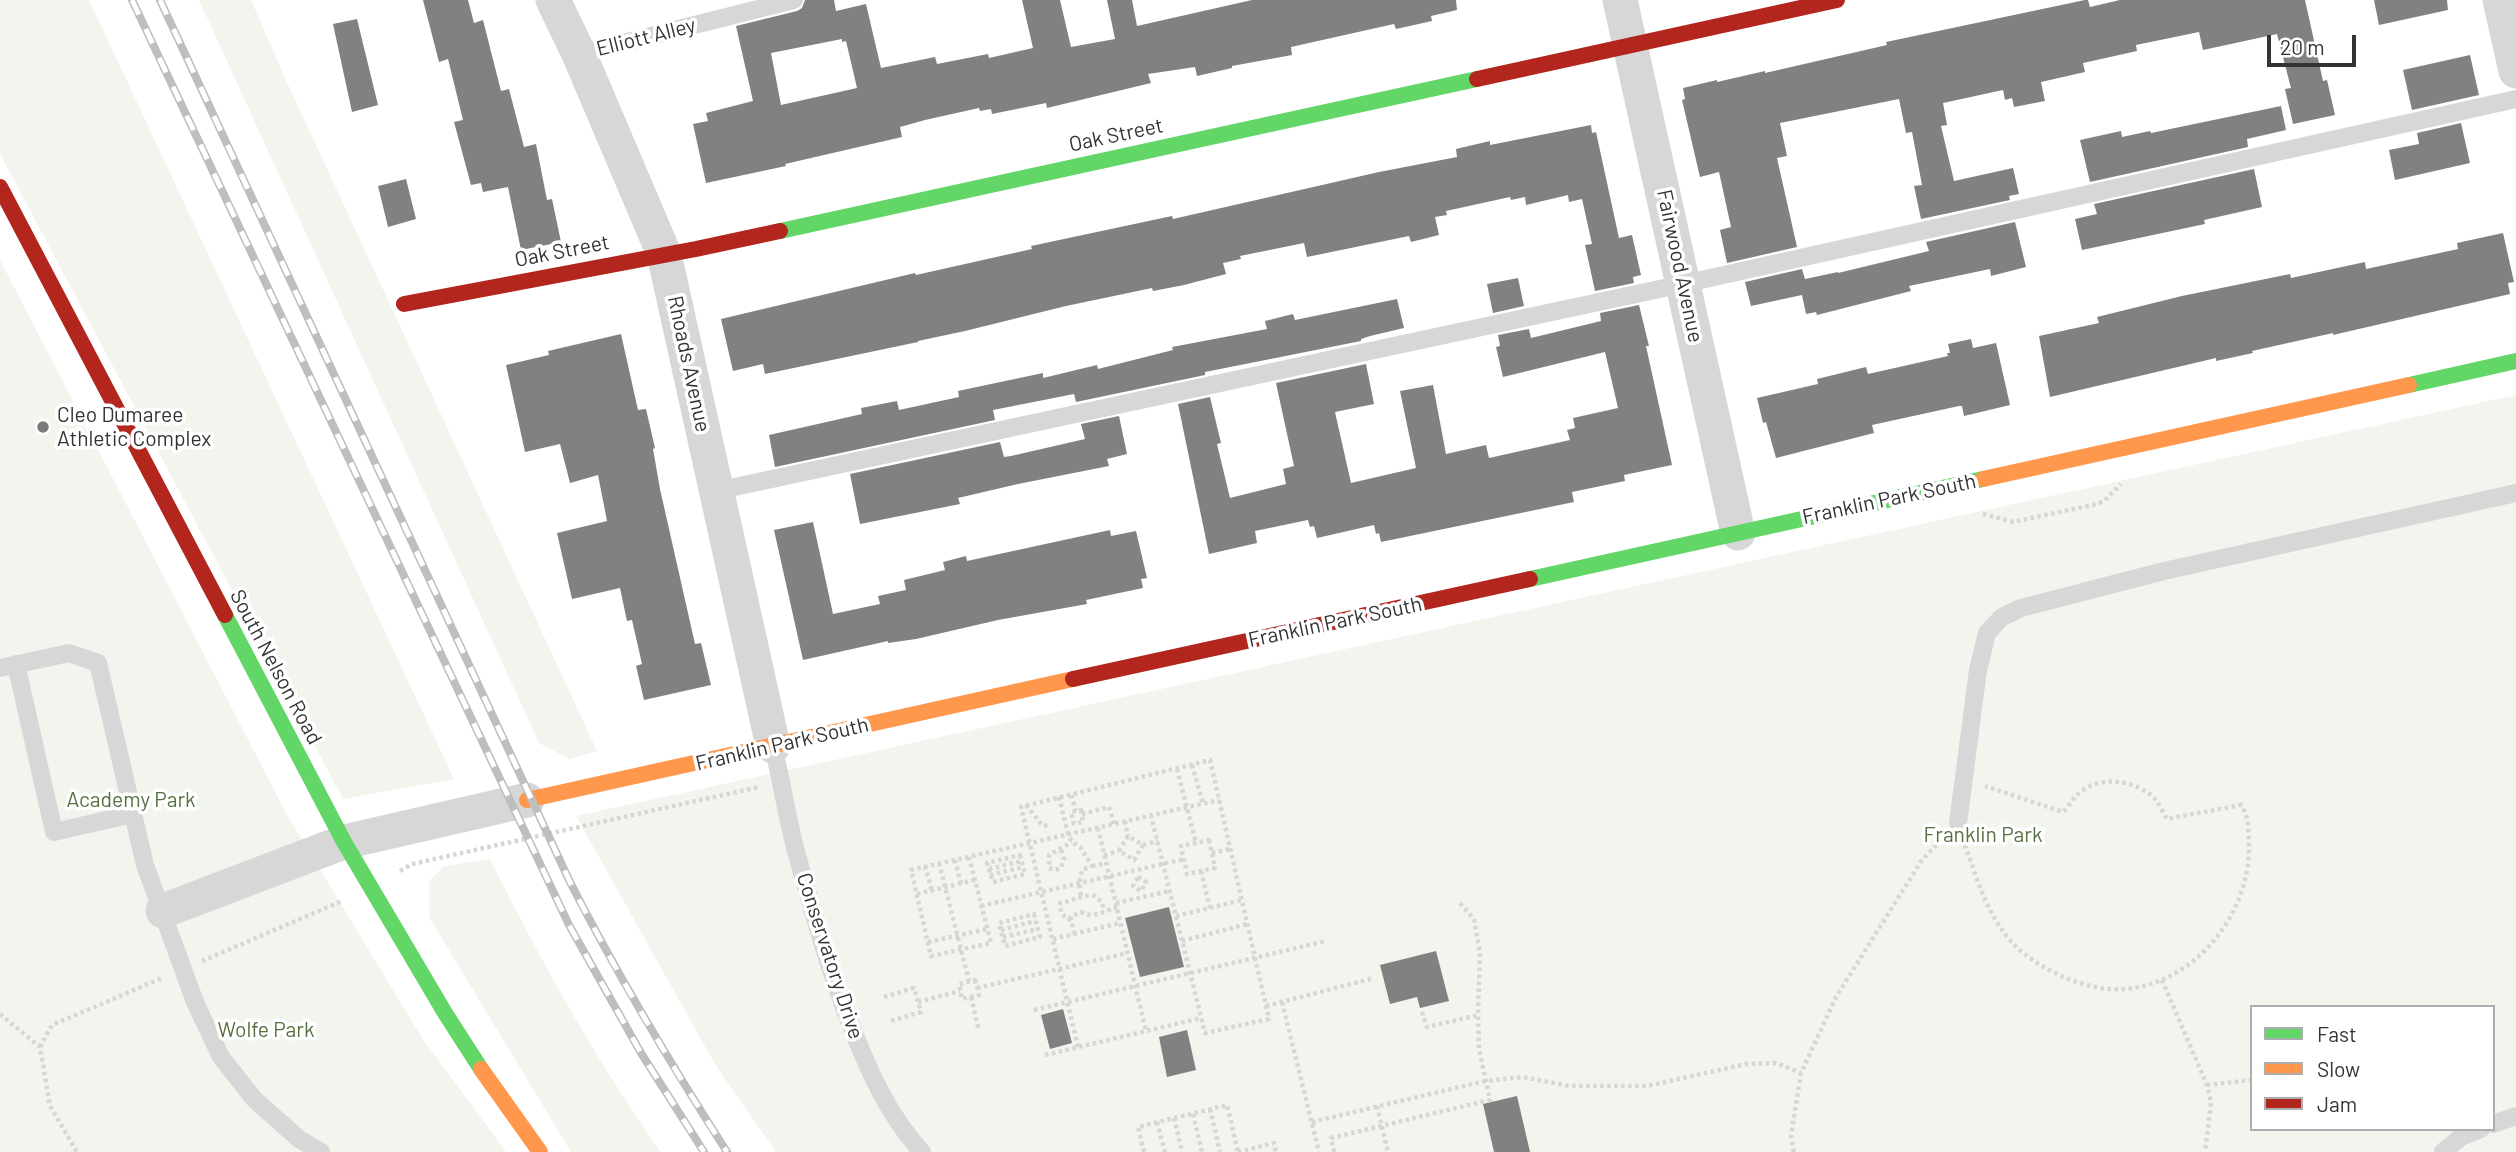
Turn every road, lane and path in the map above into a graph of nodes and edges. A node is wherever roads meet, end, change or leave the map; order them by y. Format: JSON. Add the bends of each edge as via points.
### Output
{"nodes":[{"id":1,"x":552,"y":0,"type":"edge"},
{"id":2,"x":794,"y":0,"type":"edge"},
{"id":3,"x":1620,"y":0,"type":"edge"},
{"id":4,"x":1837,"y":0,"type":"edge"},
{"id":5,"x":2500,"y":0,"type":"edge"},
{"id":6,"x":1631,"y":45,"type":"junction"},
{"id":7,"x":579,"y":54,"type":"junction"},
{"id":8,"x":2516,"y":71,"type":"edge"},
{"id":9,"x":2516,"y":99,"type":"edge"},
{"id":10,"x":0,"y":187,"type":"edge"},
{"id":11,"x":664,"y":254,"type":"junction"},
{"id":12,"x":1683,"y":284,"type":"junction"},
{"id":13,"x":404,"y":304,"type":"dead end"},
{"id":14,"x":2516,"y":361,"type":"edge"},
{"id":15,"x":2126,"y":479,"type":"dead end"},
{"id":16,"x":716,"y":491,"type":"junction"},
{"id":17,"x":2516,"y":493,"type":"edge"},
{"id":18,"x":1970,"y":514,"type":"dead end"},
{"id":19,"x":1738,"y":533,"type":"junction"},
{"id":20,"x":8,"y":666,"type":"edge"},
{"id":21,"x":773,"y":746,"type":"junction"},
{"id":22,"x":1192,"y":765,"type":"junction"},
{"id":23,"x":1177,"y":769,"type":"junction"},
{"id":24,"x":1964,"y":779,"type":"junction"},
{"id":25,"x":782,"y":782,"type":"junction"},
{"id":26,"x":1071,"y":794,"type":"junction"},
{"id":27,"x":1059,"y":797,"type":"junction"},
{"id":28,"x":527,"y":800,"type":"joint"},
{"id":29,"x":1219,"y":800,"type":"junction"},
{"id":30,"x":1203,"y":804,"type":"junction"},
{"id":31,"x":1026,"y":805,"type":"junction"},
{"id":32,"x":1187,"y":807,"type":"junction"},
{"id":33,"x":1076,"y":811,"type":"junction"},
{"id":34,"x":133,"y":814,"type":"junction"},
{"id":35,"x":1082,"y":814,"type":"junction"},
{"id":36,"x":1151,"y":816,"type":"junction"},
{"id":37,"x":1125,"y":821,"type":"junction"},
{"id":38,"x":1958,"y":823,"type":"junction"},
{"id":39,"x":1114,"y":824,"type":"junction"},
{"id":40,"x":1049,"y":825,"type":"dead end"},
{"id":41,"x":1098,"y":828,"type":"junction"},
{"id":42,"x":1068,"y":834,"type":"junction"},
{"id":43,"x":1128,"y":836,"type":"junction"},
{"id":44,"x":1158,"y":841,"type":"junction"},
{"id":45,"x":344,"y":842,"type":"junction"},
{"id":46,"x":1072,"y":842,"type":"junction"},
{"id":47,"x":1030,"y":843,"type":"junction"},
{"id":48,"x":1196,"y":843,"type":"junction"},
{"id":49,"x":1143,"y":845,"type":"junction"},
{"id":50,"x":1230,"y":849,"type":"junction"},
{"id":51,"x":1061,"y":850,"type":"junction"},
{"id":52,"x":1119,"y":851,"type":"junction"},
{"id":53,"x":1212,"y":853,"type":"junction"},
{"id":54,"x":1104,"y":855,"type":"junction"},
{"id":55,"x":969,"y":857,"type":"junction"},
{"id":56,"x":1184,"y":859,"type":"junction"},
{"id":57,"x":955,"y":860,"type":"junction"},
{"id":58,"x":1034,"y":860,"type":"junction"},
{"id":59,"x":1134,"y":860,"type":"junction"},
{"id":60,"x":939,"y":863,"type":"junction"},
{"id":61,"x":1106,"y":863,"type":"junction"},
{"id":62,"x":1022,"y":864,"type":"junction"},
{"id":63,"x":1163,"y":864,"type":"junction"},
{"id":64,"x":925,"y":866,"type":"junction"},
{"id":65,"x":1091,"y":866,"type":"junction"},
{"id":66,"x":1049,"y":868,"type":"junction"},
{"id":67,"x":1037,"y":871,"type":"junction"},
{"id":68,"x":1201,"y":871,"type":"junction"},
{"id":69,"x":1137,"y":874,"type":"junction"},
{"id":70,"x":1109,"y":877,"type":"junction"},
{"id":71,"x":975,"y":880,"type":"junction"},
{"id":72,"x":961,"y":884,"type":"junction"},
{"id":73,"x":1079,"y":884,"type":"junction"},
{"id":74,"x":370,"y":887,"type":"junction"},
{"id":75,"x":946,"y":888,"type":"junction"},
{"id":76,"x":932,"y":891,"type":"junction"},
{"id":77,"x":1169,"y":891,"type":"junction"},
{"id":78,"x":1041,"y":892,"type":"junction"},
{"id":79,"x":917,"y":894,"type":"junction"},
{"id":80,"x":1142,"y":894,"type":"junction"},
{"id":81,"x":1082,"y":896,"type":"junction"},
{"id":82,"x":1242,"y":900,"type":"junction"},
{"id":83,"x":1458,"y":901,"type":"dead end"},
{"id":84,"x":1116,"y":905,"type":"junction"},
{"id":85,"x":981,"y":906,"type":"junction"},
{"id":86,"x":1210,"y":908,"type":"junction"},
{"id":87,"x":163,"y":911,"type":"junction"},
{"id":88,"x":1105,"y":911,"type":"junction"},
{"id":89,"x":1176,"y":916,"type":"junction"},
{"id":90,"x":1071,"y":920,"type":"junction"},
{"id":91,"x":1048,"y":922,"type":"junction"},
{"id":92,"x":1120,"y":923,"type":"junction"},
{"id":93,"x":1247,"y":924,"type":"junction"},
{"id":94,"x":1037,"y":925,"type":"junction"},
{"id":95,"x":987,"y":929,"type":"junction"},
{"id":96,"x":1074,"y":934,"type":"junction"},
{"id":97,"x":958,"y":935,"type":"junction"},
{"id":98,"x":1003,"y":937,"type":"junction"},
{"id":99,"x":1052,"y":939,"type":"junction"},
{"id":100,"x":1182,"y":941,"type":"junction"},
{"id":101,"x":1326,"y":941,"type":"dead end"},
{"id":102,"x":928,"y":943,"type":"junction"},
{"id":103,"x":961,"y":950,"type":"junction"},
{"id":104,"x":1127,"y":953,"type":"junction"},
{"id":105,"x":1255,"y":958,"type":"junction"},
{"id":106,"x":183,"y":969,"type":"junction"},
{"id":107,"x":1059,"y":969,"type":"junction"},
{"id":108,"x":1189,"y":973,"type":"junction"},
{"id":109,"x":1374,"y":978,"type":"dead end"},
{"id":110,"x":2162,"y":980,"type":"junction"},
{"id":111,"x":969,"y":981,"type":"junction"},
{"id":112,"x":1135,"y":986,"type":"junction"},
{"id":113,"x":977,"y":988,"type":"junction"},
{"id":114,"x":960,"y":991,"type":"junction"},
{"id":115,"x":884,"y":997,"type":"dead end"},
{"id":116,"x":971,"y":997,"type":"junction"},
{"id":117,"x":918,"y":1002,"type":"junction"},
{"id":118,"x":1068,"y":1002,"type":"junction"},
{"id":119,"x":1282,"y":1002,"type":"junction"},
{"id":120,"x":1266,"y":1006,"type":"junction"},
{"id":121,"x":1034,"y":1010,"type":"dead end"},
{"id":122,"x":1422,"y":1012,"type":"dead end"},
{"id":123,"x":0,"y":1014,"type":"edge"},
{"id":124,"x":1478,"y":1015,"type":"junction"},
{"id":125,"x":1201,"y":1018,"type":"junction"},
{"id":126,"x":891,"y":1021,"type":"dead end"},
{"id":127,"x":979,"y":1031,"type":"dead end"},
{"id":128,"x":1146,"y":1031,"type":"junction"},
{"id":129,"x":40,"y":1047,"type":"junction"},
{"id":130,"x":1078,"y":1047,"type":"junction"},
{"id":131,"x":1045,"y":1055,"type":"dead end"},
{"id":132,"x":1801,"y":1073,"type":"junction"},
{"id":133,"x":2250,"y":1080,"type":"edge"},
{"id":134,"x":1485,"y":1081,"type":"junction"},
{"id":135,"x":2207,"y":1085,"type":"junction"},
{"id":136,"x":1377,"y":1106,"type":"junction"},
{"id":137,"x":1210,"y":1109,"type":"junction"},
{"id":138,"x":1193,"y":1114,"type":"junction"},
{"id":139,"x":2516,"y":1116,"type":"edge"},
{"id":140,"x":1174,"y":1118,"type":"junction"},
{"id":141,"x":1157,"y":1122,"type":"junction"},
{"id":142,"x":1312,"y":1122,"type":"junction"},
{"id":143,"x":2495,"y":1123,"type":"edge"},
{"id":144,"x":1382,"y":1126,"type":"junction"},
{"id":145,"x":2476,"y":1131,"type":"edge"},
{"id":146,"x":1258,"y":1150,"type":"edge"},
{"id":147,"x":77,"y":1152,"type":"edge"},
{"id":148,"x":321,"y":1152,"type":"edge"},
{"id":149,"x":540,"y":1152,"type":"edge"},
{"id":150,"x":922,"y":1152,"type":"edge"},
{"id":151,"x":1144,"y":1152,"type":"edge"},
{"id":152,"x":1165,"y":1152,"type":"edge"},
{"id":153,"x":1182,"y":1152,"type":"edge"},
{"id":154,"x":1202,"y":1152,"type":"edge"},
{"id":155,"x":1220,"y":1152,"type":"edge"},
{"id":156,"x":1238,"y":1152,"type":"edge"},
{"id":157,"x":1276,"y":1152,"type":"edge"},
{"id":158,"x":1319,"y":1152,"type":"edge"},
{"id":159,"x":1334,"y":1152,"type":"edge"},
{"id":160,"x":1388,"y":1152,"type":"edge"},
{"id":161,"x":1794,"y":1152,"type":"edge"},
{"id":162,"x":2205,"y":1152,"type":"edge"},
{"id":163,"x":2443,"y":1152,"type":"edge"}],
"edges":[{"from":1,"to":7,"type":"street","name":"Rhoads Avenue"},
{"from":2,"to":7,"type":"lane","name":"Elliott Alley"},
{"from":3,"to":6,"type":"street","name":"Fairwood Avenue"},
{"from":4,"to":6,"type":"street","name":"Oak Street"},
{"from":5,"to":8,"type":"street"},
{"from":6,"to":11,"type":"street","name":"Oak Street"},
{"from":6,"to":12,"type":"street","name":"Fairwood Avenue"},
{"from":7,"to":11,"type":"street","name":"Rhoads Avenue"},
{"from":9,"to":12,"type":"lane"},
{"from":10,"to":45,"type":"street","name":"South Nelson Road"},
{"from":11,"to":13,"type":"street","name":"Oak Street"},
{"from":11,"to":16,"type":"street","name":"Rhoads Avenue"},
{"from":12,"to":16,"type":"lane"},
{"from":12,"to":19,"type":"street","name":"Fairwood Avenue"},
{"from":14,"to":19,"type":"street","name":"Franklin Park South"},
{"from":15,"to":18,"type":"path","via":[[2097,504],[2013,522]]},
{"from":16,"to":21,"type":"street","name":"Rhoads Avenue"},
{"from":17,"to":24,"type":"lane","via":[[2164,570],[2002,617],[1987,633],[1978,670]]},
{"from":19,"to":21,"type":"street","name":"Franklin Park South"},
{"from":20,"to":34,"type":"lane","via":[[69,653],[98,663]]},
{"from":20,"to":34,"type":"lane","via":[[54,832]]},
{"from":21,"to":25,"type":"lane","name":"Conservatory Drive"},
{"from":21,"to":28,"type":"street","name":"Franklin Park South"},
{"from":22,"to":23,"type":"path"},
{"from":22,"to":29,"type":"path","via":[[1210,760]]},
{"from":22,"to":30,"type":"path"},
{"from":23,"to":26,"type":"path"},
{"from":23,"to":32,"type":"path"},
{"from":24,"to":38,"type":"lane"},
{"from":24,"to":110,"type":"path","via":[[2063,812],[2079,793],[2099,783],[2121,781],[2157,801],[2167,819],[2241,805],[2248,815],[2249,858],[2244,889],[2232,919],[2211,944]]},
{"from":25,"to":74,"type":"path","via":[[412,864]]},
{"from":25,"to":150,"type":"lane","name":"Conservatory Drive","via":[[796,853],[861,1053],[887,1106]]},
{"from":26,"to":27,"type":"path"},
{"from":26,"to":33,"type":"path"},
{"from":27,"to":31,"type":"path"},
{"from":27,"to":42,"type":"path"},
{"from":28,"to":45,"type":"street","name":"Franklin Park South"},
{"from":29,"to":30,"type":"path"},
{"from":29,"to":50,"type":"path"},
{"from":30,"to":32,"type":"path"},
{"from":31,"to":40,"type":"path","via":[[1043,826]]},
{"from":31,"to":47,"type":"path","via":[[1021,807]]},
{"from":32,"to":36,"type":"path"},
{"from":32,"to":48,"type":"path"},
{"from":33,"to":35,"type":"path"},
{"from":33,"to":35,"type":"path","via":[[1071,812],[1074,824],[1083,822]]},
{"from":34,"to":87,"type":"lane","via":[[145,865]]},
{"from":35,"to":39,"type":"path","via":[[1109,807]]},
{"from":36,"to":37,"type":"path"},
{"from":36,"to":44,"type":"path"},
{"from":37,"to":39,"type":"path"},
{"from":37,"to":43,"type":"path"},
{"from":38,"to":110,"type":"path","via":[[1987,903],[2020,951],[2047,970],[2082,984],[2124,989]]},
{"from":38,"to":132,"type":"path","via":[[1922,860],[1836,997]]},
{"from":39,"to":41,"type":"path"},
{"from":41,"to":42,"type":"path"},
{"from":41,"to":54,"type":"path"},
{"from":42,"to":46,"type":"path"},
{"from":42,"to":47,"type":"path"},
{"from":43,"to":49,"type":"path"},
{"from":43,"to":52,"type":"path"},
{"from":44,"to":49,"type":"path"},
{"from":44,"to":63,"type":"path"},
{"from":45,"to":74,"type":"street","name":"South Nelson Road"},
{"from":45,"to":87,"type":"street","name":"Franklin Park South"},
{"from":46,"to":51,"type":"path"},
{"from":46,"to":65,"type":"path"},
{"from":47,"to":55,"type":"path"},
{"from":47,"to":58,"type":"path"},
{"from":48,"to":53,"type":"path","via":[[1209,840]]},
{"from":48,"to":56,"type":"path","via":[[1181,846]]},
{"from":49,"to":59,"type":"path"},
{"from":50,"to":53,"type":"path"},
{"from":50,"to":82,"type":"path"},
{"from":51,"to":66,"type":"path","via":[[1049,855]]},
{"from":51,"to":66,"type":"path","via":[[1061,867]]},
{"from":52,"to":54,"type":"path"},
{"from":52,"to":59,"type":"path"},
{"from":53,"to":68,"type":"path","via":[[1215,868]]},
{"from":54,"to":61,"type":"path"},
{"from":55,"to":57,"type":"path"},
{"from":55,"to":71,"type":"path"},
{"from":56,"to":63,"type":"path"},
{"from":56,"to":68,"type":"path","via":[[1187,874]]},
{"from":57,"to":60,"type":"path"},
{"from":57,"to":72,"type":"path"},
{"from":58,"to":62,"type":"path"},
{"from":58,"to":67,"type":"path"},
{"from":59,"to":69,"type":"path"},
{"from":60,"to":64,"type":"path"},
{"from":60,"to":75,"type":"path"},
{"from":61,"to":65,"type":"path"},
{"from":61,"to":70,"type":"path"},
{"from":62,"to":62,"type":"path","via":[[1020,855],[988,863],[993,883],[1025,874]]},
{"from":63,"to":69,"type":"path"},
{"from":63,"to":77,"type":"path"},
{"from":64,"to":76,"type":"path"},
{"from":64,"to":79,"type":"path","via":[[911,870]]},
{"from":65,"to":73,"type":"path","via":[[1082,870]]},
{"from":66,"to":67,"type":"path"},
{"from":67,"to":78,"type":"path"},
{"from":68,"to":86,"type":"path"},
{"from":69,"to":70,"type":"path"},
{"from":69,"to":80,"type":"path","via":[[1146,882]]},
{"from":69,"to":80,"type":"path","via":[[1133,886]]},
{"from":70,"to":73,"type":"path"},
{"from":70,"to":84,"type":"path"},
{"from":71,"to":72,"type":"path"},
{"from":71,"to":85,"type":"path"},
{"from":72,"to":75,"type":"path"},
{"from":73,"to":78,"type":"path"},
{"from":73,"to":81,"type":"path"},
{"from":74,"to":106,"type":"path"},
{"from":74,"to":149,"type":"street","name":"South Nelson Road","via":[[445,1013]]},
{"from":75,"to":76,"type":"path"},
{"from":75,"to":97,"type":"path"},
{"from":76,"to":79,"type":"path"},
{"from":77,"to":80,"type":"path"},
{"from":77,"to":89,"type":"path"},
{"from":78,"to":85,"type":"path"},
{"from":78,"to":91,"type":"path"},
{"from":79,"to":102,"type":"path"},
{"from":80,"to":84,"type":"path"},
{"from":81,"to":88,"type":"path","via":[[1095,896]]},
{"from":81,"to":90,"type":"path","via":[[1060,903],[1061,912]]},
{"from":82,"to":86,"type":"path"},
{"from":82,"to":93,"type":"path"},
{"from":83,"to":124,"type":"path","via":[[1474,919],[1480,953]]},
{"from":84,"to":88,"type":"path"},
{"from":84,"to":92,"type":"path"},
{"from":85,"to":95,"type":"path"},
{"from":86,"to":89,"type":"path"},
{"from":87,"to":106,"type":"lane"},
{"from":88,"to":90,"type":"path","via":[[1087,916],[1082,912]]},
{"from":89,"to":100,"type":"path"},
{"from":90,"to":96,"type":"path"},
{"from":91,"to":94,"type":"path"},
{"from":91,"to":99,"type":"path"},
{"from":92,"to":96,"type":"path"},
{"from":92,"to":104,"type":"path"},
{"from":93,"to":100,"type":"path"},
{"from":93,"to":105,"type":"path"},
{"from":94,"to":98,"type":"path"},
{"from":94,"to":98,"type":"path","via":[[1040,937],[1005,946]]},
{"from":94,"to":98,"type":"path","via":[[1034,914],[999,923]]},
{"from":95,"to":97,"type":"path"},
{"from":95,"to":103,"type":"path","via":[[991,943]]},
{"from":96,"to":99,"type":"path"},
{"from":97,"to":102,"type":"path"},
{"from":97,"to":103,"type":"path"},
{"from":99,"to":107,"type":"path"},
{"from":100,"to":108,"type":"path"},
{"from":101,"to":105,"type":"path"},
{"from":102,"to":103,"type":"path","via":[[931,956]]},
{"from":103,"to":111,"type":"path"},
{"from":104,"to":107,"type":"path"},
{"from":104,"to":112,"type":"path"},
{"from":105,"to":108,"type":"path"},
{"from":105,"to":120,"type":"path"},
{"from":106,"to":129,"type":"path","via":[[52,1025]]},
{"from":106,"to":148,"type":"lane","via":[[221,1057],[254,1099]]},
{"from":107,"to":113,"type":"path"},
{"from":107,"to":118,"type":"path"},
{"from":108,"to":112,"type":"path"},
{"from":108,"to":125,"type":"path"},
{"from":109,"to":119,"type":"path"},
{"from":110,"to":135,"type":"path"},
{"from":111,"to":113,"type":"path","via":[[975,980]]},
{"from":111,"to":114,"type":"path","via":[[959,984]]},
{"from":112,"to":118,"type":"path"},
{"from":112,"to":128,"type":"path"},
{"from":113,"to":116,"type":"path","via":[[979,995]]},
{"from":114,"to":116,"type":"path","via":[[962,999]]},
{"from":114,"to":117,"type":"path"},
{"from":115,"to":117,"type":"path","via":[[914,988]]},
{"from":116,"to":127,"type":"path"},
{"from":117,"to":126,"type":"path","via":[[921,1012]]},
{"from":118,"to":121,"type":"path"},
{"from":118,"to":130,"type":"path"},
{"from":119,"to":120,"type":"path"},
{"from":119,"to":142,"type":"path"},
{"from":120,"to":125,"type":"path","via":[[1269,1019],[1205,1033]]},
{"from":122,"to":124,"type":"path","via":[[1427,1027]]},
{"from":123,"to":129,"type":"path"},
{"from":124,"to":134,"type":"path"},
{"from":125,"to":128,"type":"path"},
{"from":128,"to":130,"type":"path"},
{"from":129,"to":147,"type":"path","via":[[50,1106]]},
{"from":130,"to":131,"type":"path"},
{"from":132,"to":134,"type":"path","via":[[1776,1063],[1746,1064],[1647,1086],[1570,1086],[1522,1077]]},
{"from":132,"to":161,"type":"path","via":[[1791,1136]]},
{"from":133,"to":135,"type":"path"},
{"from":134,"to":136,"type":"path"},
{"from":134,"to":144,"type":"path","via":[[1490,1100]]},
{"from":135,"to":162,"type":"path","via":[[2211,1103]]},
{"from":136,"to":142,"type":"path"},
{"from":136,"to":144,"type":"path"},
{"from":137,"to":138,"type":"path"},
{"from":137,"to":155,"type":"path"},
{"from":137,"to":156,"type":"path","via":[[1227,1105]]},
{"from":138,"to":140,"type":"path"},
{"from":138,"to":154,"type":"path"},
{"from":139,"to":143,"type":"lane"},
{"from":140,"to":141,"type":"path"},
{"from":140,"to":153,"type":"path"},
{"from":141,"to":151,"type":"path","via":[[1138,1127]]},
{"from":141,"to":152,"type":"path"},
{"from":142,"to":158,"type":"path"},
{"from":144,"to":159,"type":"path","via":[[1331,1138]]},
{"from":144,"to":160,"type":"path"},
{"from":145,"to":163,"type":"lane"},
{"from":146,"to":156,"type":"path"},
{"from":146,"to":157,"type":"path","via":[[1274,1143]]}]}
